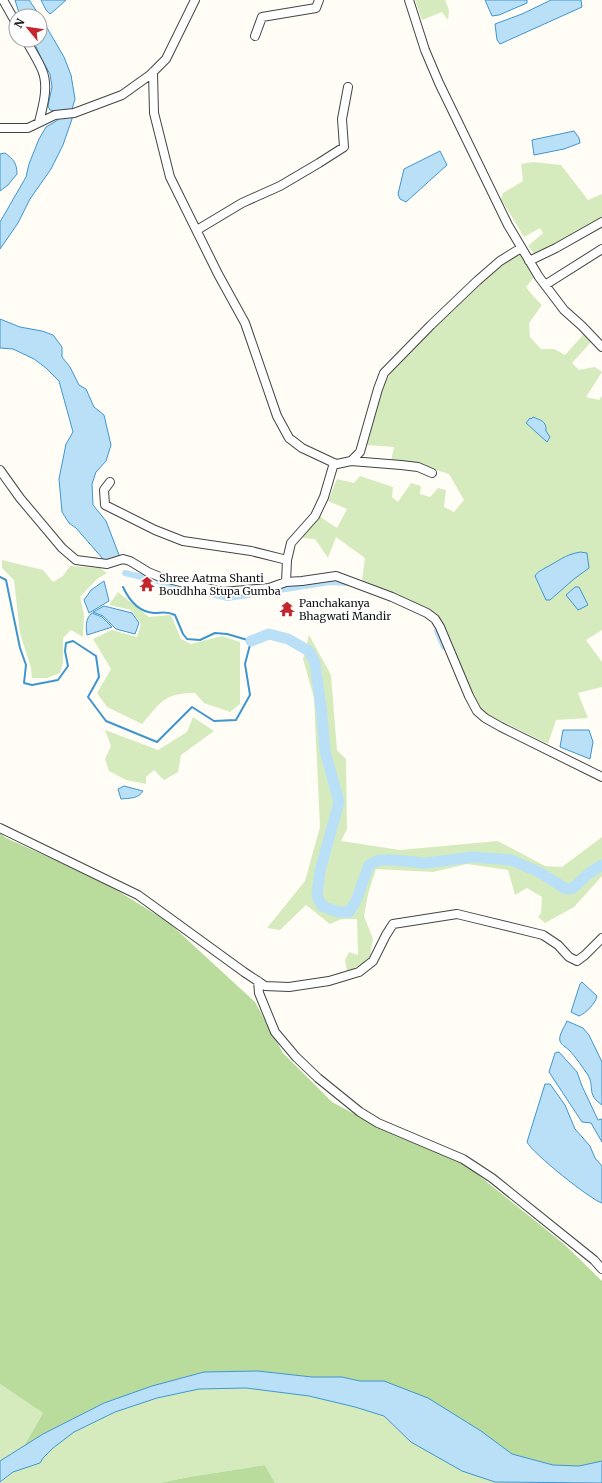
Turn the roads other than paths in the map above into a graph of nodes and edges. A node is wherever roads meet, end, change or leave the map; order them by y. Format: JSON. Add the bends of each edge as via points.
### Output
{"nodes":[{"id":1,"x":3,"y":0,"type":"edge"},
{"id":2,"x":195,"y":0,"type":"edge"},
{"id":3,"x":319,"y":0,"type":"edge"},
{"id":4,"x":409,"y":0,"type":"edge"},
{"id":5,"x":8,"y":9,"type":"edge"},
{"id":6,"x":255,"y":36,"type":"dead end"},
{"id":7,"x":30,"y":48,"type":"edge"},
{"id":8,"x":153,"y":72,"type":"junction"},
{"id":9,"x":348,"y":87,"type":"dead end"},
{"id":10,"x":39,"y":122,"type":"junction"},
{"id":11,"x":0,"y":128,"type":"edge"},
{"id":12,"x":602,"y":222,"type":"edge"},
{"id":13,"x":197,"y":230,"type":"junction"},
{"id":14,"x":522,"y":248,"type":"junction"},
{"id":15,"x":602,"y":249,"type":"edge"},
{"id":16,"x":529,"y":261,"type":"junction"},
{"id":17,"x":545,"y":285,"type":"junction"},
{"id":18,"x":602,"y":347,"type":"edge"},
{"id":19,"x":351,"y":461,"type":"junction"},
{"id":20,"x":334,"y":463,"type":"junction"},
{"id":21,"x":0,"y":470,"type":"edge"},
{"id":22,"x":432,"y":473,"type":"dead end"},
{"id":23,"x":110,"y":482,"type":"dead end"},
{"id":24,"x":287,"y":560,"type":"junction"},
{"id":25,"x":286,"y":582,"type":"junction"},
{"id":26,"x":602,"y":777,"type":"edge"},
{"id":27,"x":0,"y":828,"type":"edge"},
{"id":28,"x":602,"y":938,"type":"edge"},
{"id":29,"x":258,"y":981,"type":"junction"},
{"id":30,"x":602,"y":1269,"type":"edge"}],
"edges":[{"from":1,"to":5,"type":"street"},
{"from":2,"to":8,"type":"street","via":[[166,60]]},
{"from":3,"to":6,"type":"street","via":[[316,8],[262,17]]},
{"from":4,"to":14,"type":"street","via":[[438,83],[508,225]]},
{"from":7,"to":10,"type":"street","via":[[42,70],[45,85],[44,105]]},
{"from":8,"to":10,"type":"street","via":[[122,95],[74,113],[56,115]]},
{"from":8,"to":13,"type":"street","via":[[154,113],[170,177]]},
{"from":9,"to":13,"type":"street","via":[[342,119],[344,147],[280,186],[242,203]]},
{"from":10,"to":11,"type":"street","via":[[28,128]]},
{"from":12,"to":16,"type":"street"},
{"from":13,"to":20,"type":"street","via":[[245,323],[277,416],[290,438],[302,448]]},
{"from":14,"to":16,"type":"street"},
{"from":14,"to":19,"type":"street","via":[[500,261],[477,281],[384,373],[360,452]]},
{"from":15,"to":17,"type":"street"},
{"from":16,"to":17,"type":"street"},
{"from":17,"to":18,"type":"street","via":[[564,310]]},
{"from":19,"to":20,"type":"street"},
{"from":19,"to":22,"type":"street","via":[[418,467]]},
{"from":20,"to":24,"type":"street","via":[[324,497],[315,516],[291,543]]},
{"from":21,"to":25,"type":"street","via":[[62,548],[76,560],[107,564],[123,559],[160,577],[223,592],[269,588]]},
{"from":23,"to":24,"type":"street","via":[[104,490],[105,505],[155,530],[183,541],[251,551]]},
{"from":24,"to":25,"type":"street"},
{"from":25,"to":26,"type":"street","via":[[336,576],[427,613],[440,627],[477,711],[501,727]]},
{"from":27,"to":29,"type":"street","via":[[138,895]]},
{"from":28,"to":29,"type":"street","via":[[577,961],[543,935],[457,914],[416,919],[393,924],[373,961],[359,972],[329,981],[289,988],[265,986]]},
{"from":29,"to":30,"type":"street","via":[[258,993],[275,1032],[318,1078],[378,1123],[464,1159],[492,1178]]}]}
